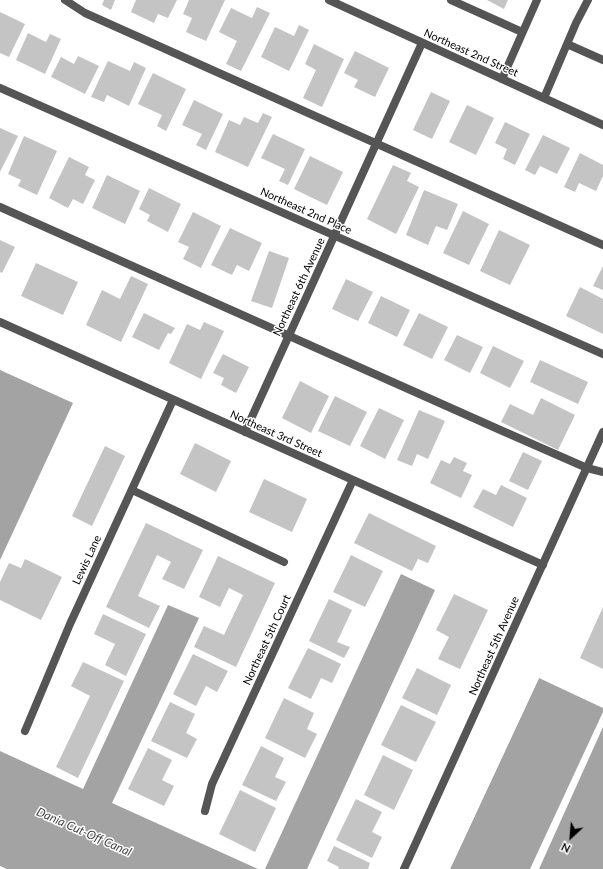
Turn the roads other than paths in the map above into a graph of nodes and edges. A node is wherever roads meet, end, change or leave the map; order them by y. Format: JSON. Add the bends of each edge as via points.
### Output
{"nodes":[{"id":1,"x":65,"y":0,"type":"edge"},
{"id":2,"x":329,"y":0,"type":"edge"},
{"id":3,"x":451,"y":0,"type":"edge"},
{"id":4,"x":537,"y":0,"type":"edge"},
{"id":5,"x":588,"y":0,"type":"edge"},
{"id":6,"x":522,"y":32,"type":"junction"},
{"id":7,"x":422,"y":43,"type":"junction"},
{"id":8,"x":567,"y":44,"type":"junction"},
{"id":9,"x":603,"y":60,"type":"edge"},
{"id":10,"x":502,"y":79,"type":"junction"},
{"id":11,"x":0,"y":88,"type":"edge"},
{"id":12,"x":544,"y":98,"type":"junction"},
{"id":13,"x":603,"y":125,"type":"edge"},
{"id":14,"x":377,"y":143,"type":"junction"},
{"id":15,"x":0,"y":207,"type":"edge"},
{"id":16,"x":335,"y":235,"type":"junction"},
{"id":17,"x":603,"y":245,"type":"edge"},
{"id":18,"x":0,"y":322,"type":"edge"},
{"id":19,"x":289,"y":336,"type":"junction"},
{"id":20,"x":603,"y":354,"type":"edge"},
{"id":21,"x":173,"y":400,"type":"junction"},
{"id":22,"x":245,"y":432,"type":"junction"},
{"id":23,"x":603,"y":432,"type":"edge"},
{"id":24,"x":587,"y":468,"type":"junction"},
{"id":25,"x":603,"y":472,"type":"edge"},
{"id":26,"x":353,"y":480,"type":"junction"},
{"id":27,"x":132,"y":490,"type":"junction"},
{"id":28,"x":284,"y":562,"type":"dead end"},
{"id":29,"x":543,"y":565,"type":"junction"},
{"id":30,"x":25,"y":731,"type":"dead end"},
{"id":31,"x":206,"y":811,"type":"dead end"},
{"id":32,"x":404,"y":869,"type":"edge"}],
"edges":[{"from":1,"to":14,"type":"street","via":[[85,13]]},
{"from":2,"to":7,"type":"street","name":"Northeast 2nd Street"},
{"from":3,"to":6,"type":"street"},
{"from":4,"to":6,"type":"street"},
{"from":5,"to":8,"type":"street"},
{"from":6,"to":10,"type":"street"},
{"from":7,"to":10,"type":"street","name":"Northeast 2nd Street"},
{"from":7,"to":14,"type":"street","name":"Northeast 6th Avenue"},
{"from":8,"to":9,"type":"street"},
{"from":8,"to":12,"type":"street"},
{"from":10,"to":12,"type":"street","name":"Northeast 2nd Street"},
{"from":11,"to":16,"type":"street","name":"Northeast 2nd Place"},
{"from":12,"to":13,"type":"street","name":"Northeast 2nd Street"},
{"from":14,"to":16,"type":"street","name":"Northeast 6th Avenue"},
{"from":14,"to":17,"type":"street"},
{"from":15,"to":19,"type":"street"},
{"from":16,"to":19,"type":"street","name":"Northeast 6th Avenue"},
{"from":16,"to":20,"type":"street","name":"Northeast 2nd Place"},
{"from":18,"to":21,"type":"street","name":"Northeast 3rd Street"},
{"from":19,"to":22,"type":"street","name":"Northeast 6th Avenue"},
{"from":19,"to":24,"type":"street"},
{"from":21,"to":22,"type":"street","name":"Northeast 3rd Street"},
{"from":21,"to":27,"type":"street","name":"Lewis Lane"},
{"from":22,"to":26,"type":"street","name":"Northeast 3rd Street"},
{"from":23,"to":24,"type":"street","name":"Northeast 5th Avenue"},
{"from":24,"to":25,"type":"street"},
{"from":24,"to":29,"type":"street","name":"Northeast 5th Avenue"},
{"from":26,"to":29,"type":"street","name":"Northeast 3rd Street"},
{"from":26,"to":31,"type":"street","name":"Northeast 5th Court","via":[[212,784]]},
{"from":27,"to":28,"type":"street"},
{"from":27,"to":30,"type":"street","name":"Lewis Lane","via":[[70,624]]},
{"from":29,"to":32,"type":"street","name":"Northeast 5th Avenue"}]}
